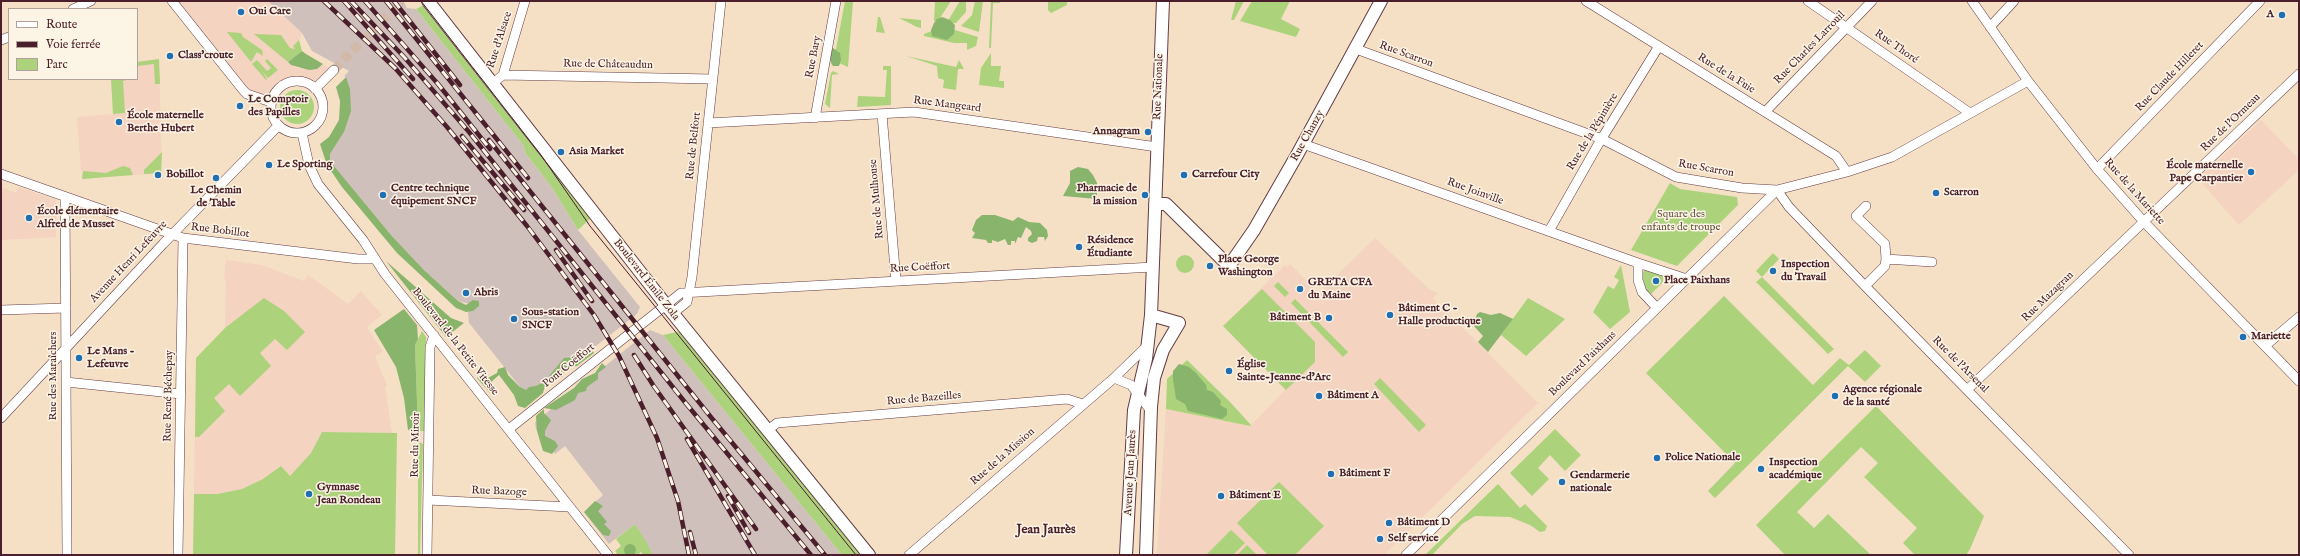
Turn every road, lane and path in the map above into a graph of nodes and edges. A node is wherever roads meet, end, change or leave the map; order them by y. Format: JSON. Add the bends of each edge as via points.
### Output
{"nodes":[{"id":1,"x":91,"y":1,"type":"edge"},
{"id":2,"x":172,"y":1,"type":"edge"},
{"id":3,"x":428,"y":1,"type":"edge"},
{"id":4,"x":525,"y":1,"type":"edge"},
{"id":5,"x":721,"y":1,"type":"edge"},
{"id":6,"x":836,"y":1,"type":"edge"},
{"id":7,"x":1163,"y":1,"type":"edge"},
{"id":8,"x":1381,"y":1,"type":"edge"},
{"id":9,"x":1586,"y":1,"type":"edge"},
{"id":10,"x":1808,"y":1,"type":"edge"},
{"id":11,"x":1872,"y":1,"type":"edge"},
{"id":12,"x":1972,"y":1,"type":"edge"},
{"id":13,"x":2014,"y":1,"type":"edge"},
{"id":14,"x":2260,"y":1,"type":"edge"},
{"id":15,"x":75,"y":8,"type":"edge"},
{"id":16,"x":1846,"y":27,"type":"junction"},
{"id":17,"x":1990,"y":27,"type":"junction"},
{"id":18,"x":1659,"y":46,"type":"junction"},
{"id":19,"x":1356,"y":49,"type":"junction"},
{"id":20,"x":334,"y":70,"type":"tunnel mouth"},
{"id":21,"x":2299,"y":74,"type":"edge"},
{"id":22,"x":503,"y":75,"type":"junction"},
{"id":23,"x":713,"y":79,"type":"junction"},
{"id":24,"x":2028,"y":81,"type":"junction"},
{"id":25,"x":492,"y":84,"type":"junction"},
{"id":26,"x":315,"y":89,"type":"junction"},
{"id":27,"x":271,"y":102,"type":"junction"},
{"id":28,"x":1765,"y":112,"type":"junction"},
{"id":29,"x":1970,"y":113,"type":"junction"},
{"id":30,"x":882,"y":114,"type":"junction"},
{"id":31,"x":815,"y":118,"type":"junction"},
{"id":32,"x":708,"y":123,"type":"junction"},
{"id":33,"x":278,"y":126,"type":"junction"},
{"id":34,"x":302,"y":133,"type":"junction"},
{"id":35,"x":1602,"y":140,"type":"junction"},
{"id":36,"x":1303,"y":144,"type":"junction"},
{"id":37,"x":1157,"y":147,"type":"junction"},
{"id":38,"x":2097,"y":169,"type":"junction"},
{"id":39,"x":1847,"y":172,"type":"junction"},
{"id":40,"x":1,"y":174,"type":"edge"},
{"id":41,"x":1777,"y":190,"type":"junction"},
{"id":42,"x":65,"y":197,"type":"junction"},
{"id":43,"x":1155,"y":204,"type":"junction"},
{"id":44,"x":1866,"y":206,"type":"dead end"},
{"id":45,"x":2144,"y":222,"type":"junction"},
{"id":46,"x":1549,"y":231,"type":"junction"},
{"id":47,"x":171,"y":235,"type":"junction"},
{"id":48,"x":183,"y":238,"type":"junction"},
{"id":49,"x":375,"y":259,"type":"junction"},
{"id":50,"x":1886,"y":259,"type":"junction"},
{"id":51,"x":1932,"y":262,"type":"dead end"},
{"id":52,"x":1638,"y":263,"type":"junction"},
{"id":53,"x":1153,"y":267,"type":"junction"},
{"id":54,"x":1687,"y":279,"type":"junction"},
{"id":55,"x":896,"y":281,"type":"junction"},
{"id":56,"x":1865,"y":286,"type":"junction"},
{"id":57,"x":688,"y":293,"type":"junction"},
{"id":58,"x":66,"y":308,"type":"junction"},
{"id":59,"x":1657,"y":308,"type":"junction"},
{"id":60,"x":669,"y":309,"type":"junction"},
{"id":61,"x":1,"y":310,"type":"edge"},
{"id":62,"x":1151,"y":315,"type":"junction"},
{"id":63,"x":2299,"y":317,"type":"edge"},
{"id":64,"x":434,"y":335,"type":"junction"},
{"id":65,"x":2265,"y":346,"type":"junction"},
{"id":66,"x":1146,"y":347,"type":"junction"},
{"id":67,"x":66,"y":348,"type":"junction"},
{"id":68,"x":1114,"y":378,"type":"junction"},
{"id":69,"x":2299,"y":381,"type":"edge"},
{"id":70,"x":66,"y":382,"type":"junction"},
{"id":71,"x":1968,"y":389,"type":"junction"},
{"id":72,"x":1138,"y":392,"type":"junction"},
{"id":73,"x":181,"y":394,"type":"junction"},
{"id":74,"x":1083,"y":404,"type":"junction"},
{"id":75,"x":1151,"y":411,"type":"junction"},
{"id":76,"x":1,"y":418,"type":"edge"},
{"id":77,"x":509,"y":429,"type":"junction"},
{"id":78,"x":768,"y":430,"type":"junction"},
{"id":79,"x":428,"y":500,"type":"junction"},
{"id":80,"x":570,"y":507,"type":"junction"},
{"id":81,"x":68,"y":555,"type":"edge"},
{"id":82,"x":178,"y":555,"type":"edge"},
{"id":83,"x":427,"y":555,"type":"edge"},
{"id":84,"x":608,"y":555,"type":"edge"},
{"id":85,"x":869,"y":555,"type":"edge"},
{"id":86,"x":909,"y":555,"type":"edge"},
{"id":87,"x":1126,"y":555,"type":"edge"},
{"id":88,"x":1146,"y":555,"type":"edge"},
{"id":89,"x":1406,"y":555,"type":"edge"},
{"id":90,"x":2129,"y":555,"type":"edge"}],
"edges":[{"from":1,"to":15,"type":"street"},
{"from":2,"to":27,"type":"street","via":[[243,90],[247,94]]},
{"from":3,"to":25,"type":"main road","name":"Boulevard Émile Zola"},
{"from":4,"to":22,"type":"street","name":"Rue d'Alsace"},
{"from":5,"to":23,"type":"street","name":"Rue de Belfort"},
{"from":6,"to":31,"type":"street","name":"Rue Bary"},
{"from":7,"to":37,"type":"main road","name":"Rue Nationale"},
{"from":8,"to":19,"type":"main road","name":"Rue Chanzy"},
{"from":9,"to":18,"type":"street","name":"Rue de la Fuie"},
{"from":10,"to":16,"type":"street","name":"Rue Thoré"},
{"from":11,"to":16,"type":"street","name":"Rue Charles Larrouil"},
{"from":12,"to":17,"type":"street","name":"Rue de la Mariette"},
{"from":13,"to":17,"type":"street"},
{"from":14,"to":38,"type":"street","name":"Rue Claude Hilleret"},
{"from":16,"to":28,"type":"street","name":"Rue Charles Larrouil"},
{"from":16,"to":29,"type":"street","name":"Rue Thoré"},
{"from":17,"to":24,"type":"street","name":"Rue de la Mariette"},
{"from":18,"to":28,"type":"street","name":"Rue de la Fuie"},
{"from":18,"to":35,"type":"street","name":"Rue de la Pépinière"},
{"from":19,"to":35,"type":"street","name":"Rue Scarron"},
{"from":19,"to":36,"type":"main road","name":"Rue Chanzy"},
{"from":20,"to":26,"type":"street"},
{"from":21,"to":45,"type":"street","name":"Rue de l'Ormeau"},
{"from":22,"to":23,"type":"street","name":"Rue de Châteaudun"},
{"from":22,"to":25,"type":"street","name":"Rue d'Alsace"},
{"from":23,"to":32,"type":"street","name":"Rue de Belfort"},
{"from":24,"to":29,"type":"street","name":"Rue Scarron"},
{"from":24,"to":38,"type":"street","name":"Rue de la Mariette"},
{"from":25,"to":60,"type":"main road","name":"Boulevard Émile Zola"},
{"from":26,"to":27,"type":"street","via":[[303,82],[290,82],[277,89]]},
{"from":26,"to":34,"type":"street","via":[[322,100],[322,114],[315,126]]},
{"from":27,"to":33,"type":"street","via":[[271,114]]},
{"from":28,"to":39,"type":"street","name":"Rue de la Fuie","via":[[1836,156]]},
{"from":29,"to":39,"type":"street","name":"Rue Scarron","via":[[1892,157]]},
{"from":30,"to":31,"type":"street","name":"Rue Mangeard"},
{"from":30,"to":37,"type":"street","name":"Rue Mangeard","via":[[914,112]]},
{"from":30,"to":55,"type":"street","name":"Rue de Mulhouse"},
{"from":31,"to":32,"type":"street","name":"Rue Mangeard"},
{"from":32,"to":57,"type":"street","name":"Rue de Belfort"},
{"from":33,"to":34,"type":"street","via":[[290,133]]},
{"from":33,"to":47,"type":"street","name":"Avenue Henri Lefeuvre"},
{"from":34,"to":49,"type":"street","name":"Boulevard de la Petite Vitesse","via":[[309,165],[318,184]]},
{"from":35,"to":41,"type":"street","name":"Rue Scarron","via":[[1676,178],[1742,188]]},
{"from":35,"to":46,"type":"street","name":"Rue de la Pépinière"},
{"from":36,"to":43,"type":"main road","name":"Rue Chanzy","via":[[1254,230],[1228,266],[1166,204]]},
{"from":36,"to":46,"type":"street","name":"Rue Joinville"},
{"from":37,"to":43,"type":"main road","name":"Rue Nationale"},
{"from":38,"to":45,"type":"street","name":"Rue de la Mariette"},
{"from":39,"to":41,"type":"street","name":"Rue Scarron"},
{"from":40,"to":42,"type":"street","name":"Rue Bobillot"},
{"from":41,"to":54,"type":"street","name":"Boulevard Paixhans"},
{"from":41,"to":56,"type":"street","name":"Rue de l'Arsenal","via":[[1789,207]]},
{"from":42,"to":47,"type":"street","name":"Rue Bobillot"},
{"from":42,"to":58,"type":"street","name":"Rue des Maraîchers"},
{"from":43,"to":53,"type":"main road"},
{"from":44,"to":50,"type":"street","via":[[1856,216],[1885,244]]},
{"from":45,"to":65,"type":"street","name":"Rue de la Mariette"},
{"from":45,"to":71,"type":"street","name":"Rue Mazagran"},
{"from":46,"to":52,"type":"street","name":"Rue Joinville"},
{"from":47,"to":48,"type":"street","name":"Rue Bobillot"},
{"from":47,"to":67,"type":"street","name":"Avenue Henri Lefeuvre"},
{"from":48,"to":49,"type":"street","name":"Rue Bobillot"},
{"from":48,"to":73,"type":"street","name":"Rue René Béchepay"},
{"from":49,"to":64,"type":"street","name":"Boulevard de la Petite Vitesse"},
{"from":50,"to":51,"type":"street"},
{"from":50,"to":56,"type":"street","via":[[1884,266]]},
{"from":52,"to":54,"type":"street"},
{"from":52,"to":59,"type":"street","via":[[1638,280],[1642,292]]},
{"from":53,"to":55,"type":"street","name":"Rue Coëffort"},
{"from":53,"to":62,"type":"main road"},
{"from":54,"to":59,"type":"street","name":"Boulevard Paixhans"},
{"from":55,"to":57,"type":"street","name":"Rue Coëffort"},
{"from":56,"to":71,"type":"street","name":"Rue de l'Arsenal"},
{"from":57,"to":60,"type":"street","name":"Pont Coëffort","via":[[687,302]]},
{"from":58,"to":61,"type":"street"},
{"from":58,"to":67,"type":"street","name":"Rue des Maraîchers"},
{"from":59,"to":89,"type":"street","name":"Boulevard Paixhans"},
{"from":60,"to":77,"type":"street","name":"Pont Coëffort","via":[[644,322]]},
{"from":60,"to":78,"type":"main road","name":"Boulevard Émile Zola"},
{"from":62,"to":66,"type":"main road"},
{"from":62,"to":75,"type":"main road","name":"Avenue Jean Jaurès","via":[[1179,323],[1159,360]]},
{"from":63,"to":65,"type":"street"},
{"from":64,"to":77,"type":"street","name":"Boulevard de la Petite Vitesse"},
{"from":64,"to":79,"type":"street","name":"Rue du Miroir","via":[[430,347]]},
{"from":65,"to":69,"type":"street","name":"Rue de la Mariette"},
{"from":66,"to":68,"type":"street","name":"Rue de la Mission"},
{"from":66,"to":72,"type":"main road","name":"Avenue Jean Jaurès"},
{"from":67,"to":70,"type":"street","name":"Rue des Maraîchers"},
{"from":67,"to":76,"type":"street","name":"Avenue Henri Lefeuvre"},
{"from":68,"to":72,"type":"street","via":[[1131,385]]},
{"from":68,"to":74,"type":"street","name":"Rue de la Mission"},
{"from":70,"to":73,"type":"street"},
{"from":70,"to":81,"type":"street","name":"Rue des Maraîchers"},
{"from":71,"to":90,"type":"street","name":"Rue de l'Arsenal"},
{"from":72,"to":75,"type":"street"},
{"from":72,"to":87,"type":"main road","name":"Avenue Jean Jaurès","via":[[1134,410]]},
{"from":73,"to":82,"type":"street","name":"Rue René Béchepay"},
{"from":74,"to":78,"type":"street","name":"Rue de Bazeilles","via":[[1067,399],[778,423]]},
{"from":74,"to":86,"type":"street","name":"Rue de la Mission"},
{"from":75,"to":88,"type":"main road","name":"Avenue Jean Jaurès"},
{"from":77,"to":80,"type":"street","name":"Boulevard de la Petite Vitesse"},
{"from":78,"to":85,"type":"main road","name":"Boulevard Émile Zola"},
{"from":79,"to":80,"type":"street","name":"Rue Bazoge"},
{"from":79,"to":83,"type":"street","name":"Rue du Miroir"},
{"from":80,"to":84,"type":"street","name":"Boulevard de la Petite Vitesse"}]}
